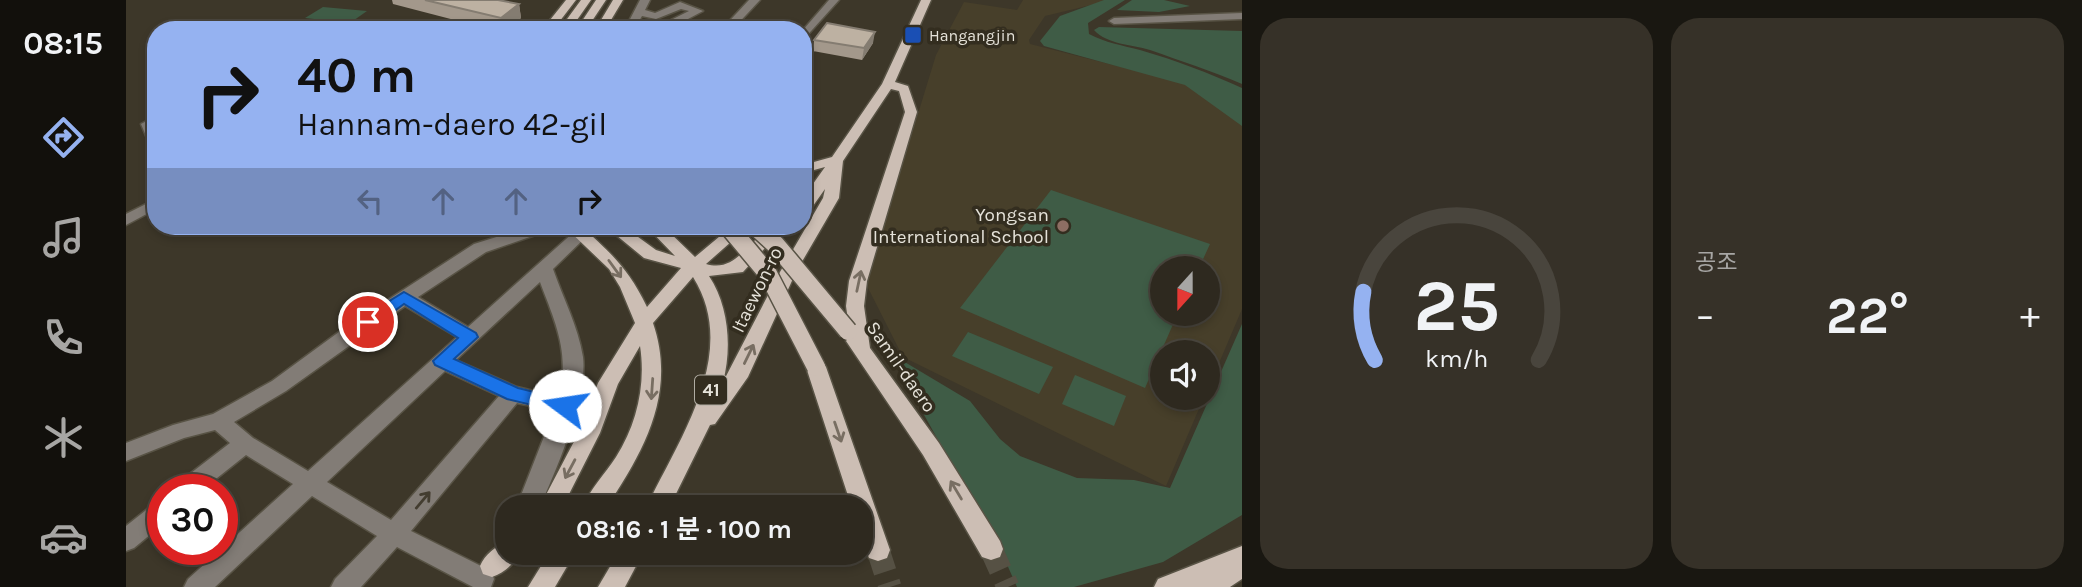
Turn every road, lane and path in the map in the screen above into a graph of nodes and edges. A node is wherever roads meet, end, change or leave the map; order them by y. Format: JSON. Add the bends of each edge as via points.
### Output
{"nodes":[{"id":1,"x":571,"y":0,"type":"edge"},
{"id":2,"x":586,"y":0,"type":"edge"},
{"id":3,"x":601,"y":0,"type":"edge"},
{"id":4,"x":618,"y":0,"type":"edge"},
{"id":5,"x":645,"y":0,"type":"edge"},
{"id":6,"x":755,"y":0,"type":"edge"},
{"id":7,"x":834,"y":0,"type":"edge"},
{"id":8,"x":926,"y":0,"type":"edge"},
{"id":9,"x":639,"y":12,"type":"junction"},
{"id":10,"x":1242,"y":16,"type":"edge"},
{"id":11,"x":554,"y":21,"type":"edge"},
{"id":12,"x":571,"y":21,"type":"edge"},
{"id":13,"x":587,"y":21,"type":"edge"},
{"id":14,"x":605,"y":21,"type":"edge"},
{"id":15,"x":634,"y":21,"type":"edge"},
{"id":16,"x":681,"y":21,"type":"edge"},
{"id":17,"x":735,"y":21,"type":"edge"},
{"id":18,"x":1114,"y":21,"type":"dead end"},
{"id":19,"x":812,"y":26,"type":"edge"},
{"id":20,"x":888,"y":84,"type":"junction"},
{"id":21,"x":836,"y":160,"type":"junction"},
{"id":22,"x":812,"y":167,"type":"edge"},
{"id":23,"x":812,"y":178,"type":"edge"},
{"id":24,"x":812,"y":196,"type":"edge"},
{"id":25,"x":147,"y":208,"type":"edge"},
{"id":26,"x":126,"y":220,"type":"edge"},
{"id":27,"x":812,"y":231,"type":"edge"},
{"id":28,"x":520,"y":235,"type":"edge"},
{"id":29,"x":572,"y":235,"type":"edge"},
{"id":30,"x":581,"y":235,"type":"edge"},
{"id":31,"x":624,"y":235,"type":"edge"},
{"id":32,"x":663,"y":235,"type":"edge"},
{"id":33,"x":730,"y":235,"type":"edge"},
{"id":34,"x":735,"y":235,"type":"edge"},
{"id":35,"x":765,"y":235,"type":"edge"},
{"id":36,"x":774,"y":235,"type":"edge"},
{"id":37,"x":810,"y":235,"type":"edge"},
{"id":38,"x":693,"y":267,"type":"junction"},
{"id":39,"x":544,"y":269,"type":"junction"},
{"id":40,"x":404,"y":297,"type":"junction"},
{"id":41,"x":645,"y":321,"type":"junction"},
{"id":42,"x":470,"y":337,"type":"junction"},
{"id":43,"x":861,"y":349,"type":"junction"},
{"id":44,"x":441,"y":361,"type":"junction"},
{"id":45,"x":513,"y":394,"type":"junction"},
{"id":46,"x":565,"y":406,"type":"junction"},
{"id":47,"x":219,"y":421,"type":"junction"},
{"id":48,"x":698,"y":430,"type":"junction"},
{"id":49,"x":245,"y":444,"type":"junction"},
{"id":50,"x":126,"y":452,"type":"edge"},
{"id":51,"x":207,"y":474,"type":"edge"},
{"id":52,"x":310,"y":483,"type":"junction"},
{"id":53,"x":535,"y":495,"type":"edge"},
{"id":54,"x":558,"y":495,"type":"edge"},
{"id":55,"x":602,"y":495,"type":"edge"},
{"id":56,"x":664,"y":495,"type":"edge"},
{"id":57,"x":147,"y":523,"type":"edge"},
{"id":58,"x":394,"y":534,"type":"junction"},
{"id":59,"x":126,"y":540,"type":"edge"},
{"id":60,"x":991,"y":549,"type":"tunnel mouth"},
{"id":61,"x":878,"y":550,"type":"tunnel mouth"},
{"id":62,"x":1242,"y":558,"type":"edge"},
{"id":63,"x":555,"y":565,"type":"edge"},
{"id":64,"x":624,"y":565,"type":"edge"},
{"id":65,"x":1242,"y":566,"type":"edge"},
{"id":66,"x":490,"y":571,"type":"edge"},
{"id":67,"x":197,"y":587,"type":"edge"},
{"id":68,"x":344,"y":587,"type":"edge"},
{"id":69,"x":541,"y":587,"type":"edge"},
{"id":70,"x":611,"y":587,"type":"edge"},
{"id":71,"x":1167,"y":587,"type":"edge"},
{"id":72,"x":1207,"y":587,"type":"edge"}],
"edges":[{"from":1,"to":11,"type":"main road"},
{"from":2,"to":12,"type":"main road"},
{"from":3,"to":13,"type":"main road"},
{"from":4,"to":14,"type":"main road"},
{"from":5,"to":9,"type":"street"},
{"from":6,"to":17,"type":"street"},
{"from":7,"to":19,"type":"street"},
{"from":8,"to":20,"type":"main road","name":"Itaewon-ro"},
{"from":9,"to":15,"type":"street"},
{"from":9,"to":16,"type":"street","via":[[656,16],[680,5],[698,11]]},
{"from":10,"to":18,"type":"street"},
{"from":20,"to":21,"type":"main road","name":"Itaewon-ro"},
{"from":43,"to":20,"type":"main road","one_way":true,"via":[[856,306],[859,281],[911,112],[904,89]]},
{"from":21,"to":22,"type":"main road"},
{"from":21,"to":23,"type":"main road","name":"Itaewon-ro"},
{"from":21,"to":24,"type":"main road","name":"Itaewon-ro"},
{"from":27,"to":21,"type":"main road","name":"Itaewon-ro","one_way":true,"via":[[831,198]]},
{"from":25,"to":26,"type":"street"},
{"from":28,"to":40,"type":"street","via":[[480,248]]},
{"from":29,"to":39,"type":"street"},
{"from":30,"to":41,"type":"main road","one_way":true,"via":[[614,265]]},
{"from":31,"to":38,"type":"main road","name":"Itaewon-ro","via":[[650,254]]},
{"from":32,"to":38,"type":"main road","number":"41"},
{"from":33,"to":38,"type":"main road"},
{"from":34,"to":61,"type":"main road","one_way":true,"bridge":true,"via":[[768,275],[795,320],[816,367]]},
{"from":35,"to":43,"type":"main road","name":"Samil-daero","bridge":true},
{"from":36,"to":38,"type":"main road","name":"Itaewon-ro","via":[[737,268],[714,272]]},
{"from":48,"to":37,"type":"main road","name":"Itaewon-ro","one_way":true,"via":[[738,377]]},
{"from":38,"to":41,"type":"main road"},
{"from":38,"to":48,"type":"main road","number":"41","via":[[709,290],[719,355]]},
{"from":39,"to":42,"type":"street"},
{"from":39,"to":46,"type":"street","via":[[564,320],[574,369]]},
{"from":40,"to":42,"type":"street"},
{"from":40,"to":47,"type":"street","via":[[279,386]]},
{"from":41,"to":54,"type":"main road","one_way":true,"via":[[608,383]]},
{"from":41,"to":55,"type":"main road","one_way":true,"via":[[653,352],[651,400],[633,448]]},
{"from":42,"to":44,"type":"street"},
{"from":60,"to":43,"type":"main road","name":"Samil-daero","one_way":true,"via":[[931,449]]},
{"from":44,"to":45,"type":"street"},
{"from":44,"to":52,"type":"street"},
{"from":45,"to":46,"type":"street"},
{"from":58,"to":45,"type":"street","one_way":true},
{"from":46,"to":53,"type":"street"},
{"from":47,"to":49,"type":"street"},
{"from":47,"to":50,"type":"street"},
{"from":48,"to":56,"type":"main road","number":"41"},
{"from":49,"to":51,"type":"street"},
{"from":49,"to":52,"type":"street"},
{"from":52,"to":58,"type":"street"},
{"from":52,"to":67,"type":"street"},
{"from":57,"to":59,"type":"street"},
{"from":58,"to":66,"type":"street"},
{"from":58,"to":68,"type":"street"},
{"from":62,"to":71,"type":"main road"},
{"from":63,"to":69,"type":"main road"},
{"from":64,"to":70,"type":"main road"},
{"from":65,"to":72,"type":"main road"}]}
